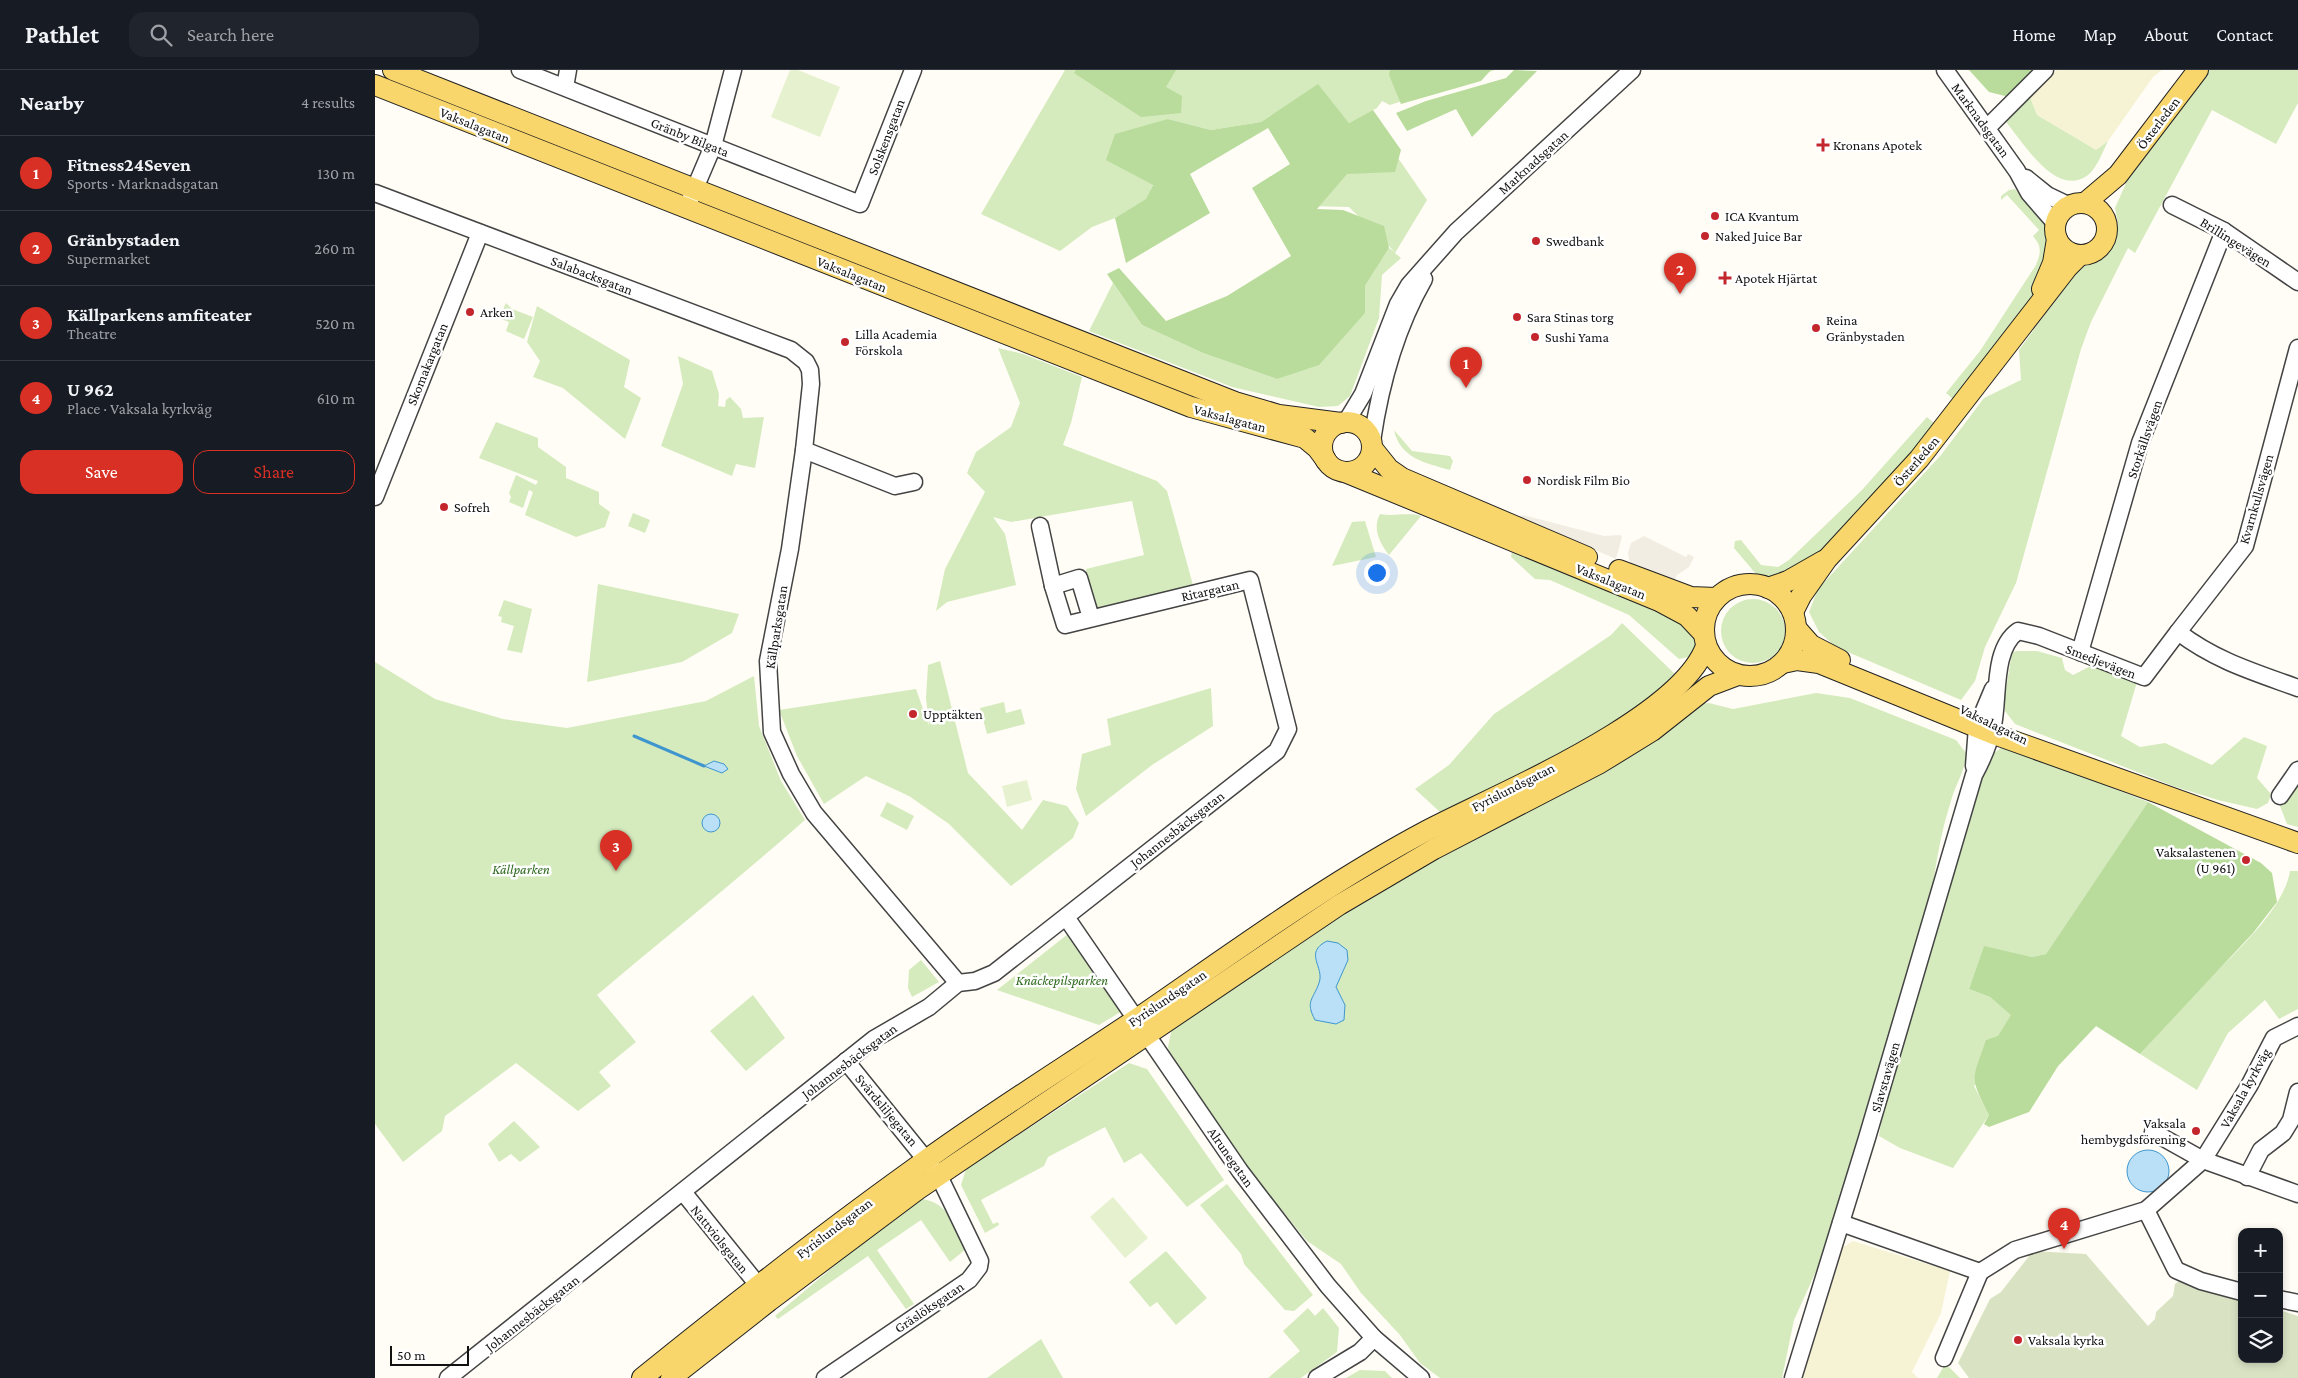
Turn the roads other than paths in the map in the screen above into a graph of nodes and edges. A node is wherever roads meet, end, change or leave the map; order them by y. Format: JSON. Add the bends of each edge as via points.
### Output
{"nodes":[{"id":1,"x":393,"y":70,"type":"edge"},
{"id":2,"x":520,"y":70,"type":"edge"},
{"id":3,"x":568,"y":70,"type":"edge"},
{"id":4,"x":733,"y":70,"type":"edge"},
{"id":5,"x":913,"y":70,"type":"edge"},
{"id":6,"x":1632,"y":70,"type":"edge"},
{"id":7,"x":1945,"y":70,"type":"edge"},
{"id":8,"x":2045,"y":70,"type":"edge"},
{"id":9,"x":2198,"y":70,"type":"edge"},
{"id":10,"x":380,"y":87,"type":"edge"},
{"id":11,"x":565,"y":87,"type":"junction"},
{"id":12,"x":1987,"y":128,"type":"junction"},
{"id":13,"x":713,"y":146,"type":"junction"},
{"id":14,"x":2017,"y":171,"type":"junction"},
{"id":15,"x":2118,"y":175,"type":"junction"},
{"id":16,"x":694,"y":189,"type":"junction"},
{"id":17,"x":375,"y":193,"type":"edge"},
{"id":18,"x":860,"y":204,"type":"joint"},
{"id":19,"x":2078,"y":204,"type":"junction"},
{"id":20,"x":2172,"y":204,"type":"dead end"},
{"id":21,"x":687,"y":208,"type":"junction"},
{"id":22,"x":2104,"y":217,"type":"junction"},
{"id":23,"x":2224,"y":231,"type":"junction"},
{"id":24,"x":2057,"y":232,"type":"junction"},
{"id":25,"x":480,"y":233,"type":"junction"},
{"id":26,"x":2080,"y":255,"type":"junction"},
{"id":27,"x":1436,"y":257,"type":"junction"},
{"id":28,"x":2298,"y":282,"type":"edge"},
{"id":29,"x":2298,"y":348,"type":"edge"},
{"id":30,"x":1999,"y":357,"type":"junction"},
{"id":31,"x":806,"y":362,"type":"joint"},
{"id":32,"x":1343,"y":422,"type":"junction"},
{"id":33,"x":1372,"y":445,"type":"junction"},
{"id":34,"x":804,"y":450,"type":"junction"},
{"id":35,"x":1325,"y":460,"type":"junction"},
{"id":36,"x":1345,"y":472,"type":"junction"},
{"id":37,"x":914,"y":482,"type":"dead end"},
{"id":38,"x":375,"y":497,"type":"edge"},
{"id":39,"x":1040,"y":526,"type":"dead end"},
{"id":40,"x":1827,"y":559,"type":"junction"},
{"id":41,"x":1053,"y":586,"type":"junction"},
{"id":42,"x":1768,"y":588,"type":"junction"},
{"id":43,"x":1716,"y":598,"type":"junction"},
{"id":44,"x":1091,"y":618,"type":"junction"},
{"id":45,"x":1794,"y":620,"type":"junction"},
{"id":46,"x":2178,"y":632,"type":"junction"},
{"id":47,"x":1705,"y":639,"type":"junction"},
{"id":48,"x":2080,"y":652,"type":"junction"},
{"id":49,"x":1783,"y":663,"type":"junction"},
{"id":50,"x":1738,"y":675,"type":"junction"},
{"id":51,"x":2298,"y":688,"type":"edge"},
{"id":52,"x":1985,"y":725,"type":"junction"},
{"id":53,"x":1281,"y":744,"type":"joint"},
{"id":54,"x":2298,"y":770,"type":"edge"},
{"id":55,"x":2281,"y":796,"type":"dead end"},
{"id":56,"x":2298,"y":843,"type":"edge"},
{"id":57,"x":1066,"y":917,"type":"junction"},
{"id":58,"x":958,"y":983,"type":"junction"},
{"id":59,"x":1142,"y":1026,"type":"junction"},
{"id":60,"x":2298,"y":1026,"type":"edge"},
{"id":61,"x":846,"y":1061,"type":"junction"},
{"id":62,"x":2298,"y":1092,"type":"edge"},
{"id":63,"x":2153,"y":1132,"type":"dead end"},
{"id":64,"x":927,"y":1159,"type":"junction"},
{"id":65,"x":2203,"y":1160,"type":"junction"},
{"id":66,"x":939,"y":1176,"type":"junction"},
{"id":67,"x":2247,"y":1177,"type":"junction"},
{"id":68,"x":683,"y":1192,"type":"junction"},
{"id":69,"x":2298,"y":1194,"type":"edge"},
{"id":70,"x":2146,"y":1210,"type":"junction"},
{"id":71,"x":1841,"y":1223,"type":"junction"},
{"id":72,"x":1980,"y":1272,"type":"junction"},
{"id":73,"x":758,"y":1285,"type":"junction"},
{"id":74,"x":2238,"y":1291,"type":"edge"},
{"id":75,"x":2283,"y":1300,"type":"edge"},
{"id":76,"x":2298,"y":1303,"type":"edge"},
{"id":77,"x":1374,"y":1338,"type":"junction"},
{"id":78,"x":1945,"y":1358,"type":"dead end"},
{"id":79,"x":449,"y":1378,"type":"edge"},
{"id":80,"x":642,"y":1378,"type":"edge"},
{"id":81,"x":671,"y":1378,"type":"edge"},
{"id":82,"x":825,"y":1378,"type":"edge"},
{"id":83,"x":1317,"y":1378,"type":"edge"},
{"id":84,"x":1421,"y":1378,"type":"edge"},
{"id":85,"x":1793,"y":1378,"type":"edge"}],
"edges":[{"from":1,"to":10,"type":"street"},
{"from":1,"to":16,"type":"main road","name":"Vaksalagatan"},
{"from":2,"to":11,"type":"street","name":"Gränby Bilgata"},
{"from":3,"to":11,"type":"street"},
{"from":4,"to":13,"type":"street"},
{"from":5,"to":18,"type":"street","name":"Solskensgatan"},
{"from":6,"to":27,"type":"street","name":"Marknadsgatan","via":[[1457,232]]},
{"from":7,"to":12,"type":"street","name":"Marknadsgatan"},
{"from":8,"to":12,"type":"street"},
{"from":9,"to":15,"type":"main road","name":"Österleden"},
{"from":10,"to":21,"type":"main road","name":"Vaksalagatan"},
{"from":11,"to":13,"type":"street","name":"Gränby Bilgata"},
{"from":12,"to":14,"type":"street","name":"Marknadsgatan"},
{"from":13,"to":16,"type":"street"},
{"from":13,"to":18,"type":"street","name":"Gränby Bilgata"},
{"from":14,"to":19,"type":"street","name":"Marknadsgatan","via":[[2047,195]]},
{"from":14,"to":24,"type":"street","name":"Marknadsgatan","via":[[2029,194]]},
{"from":15,"to":19,"type":"main road","name":"Österleden"},
{"from":15,"to":22,"type":"main road","name":"Österleden"},
{"from":16,"to":21,"type":"street"},
{"from":16,"to":32,"type":"main road","name":"Vaksalagatan","via":[[1235,402],[1279,415]]},
{"from":17,"to":25,"type":"street","name":"Salabacksgatan"},
{"from":19,"to":22,"type":"main road","via":[[2096,208]]},
{"from":19,"to":24,"type":"main road","via":[[2061,213]]},
{"from":20,"to":23,"type":"street","name":"Brillingevägen"},
{"from":21,"to":35,"type":"main road","name":"Vaksalagatan","via":[[1191,407],[1305,438]]},
{"from":22,"to":26,"type":"main road","via":[[2107,229],[2101,245]]},
{"from":23,"to":28,"type":"street","name":"Brillingevägen"},
{"from":23,"to":48,"type":"street","name":"Storkällsvägen","via":[[2140,443]]},
{"from":24,"to":26,"type":"main road","via":[[2067,250]]},
{"from":24,"to":30,"type":"main road","name":"Österleden","via":[[2053,263],[2037,300]]},
{"from":25,"to":31,"type":"street","name":"Salabacksgatan","via":[[791,350]]},
{"from":25,"to":38,"type":"street","name":"Skomakargatan"},
{"from":26,"to":30,"type":"main road","name":"Österleden"},
{"from":27,"to":32,"type":"street","name":"Marknadsgatan","via":[[1409,286],[1398,304],[1366,388]]},
{"from":27,"to":33,"type":"street","name":"Marknadsgatan","via":[[1421,284],[1381,389]]},
{"from":29,"to":46,"type":"street","name":"Kvarnkullsvägen","via":[[2245,546]]},
{"from":30,"to":40,"type":"main road","name":"Österleden","via":[[1919,458]]},
{"from":31,"to":34,"type":"street","name":"Källparksgatan","via":[[811,378]]},
{"from":32,"to":33,"type":"main road","via":[[1360,425],[1369,434]]},
{"from":32,"to":35,"type":"main road","via":[[1324,437]]},
{"from":33,"to":36,"type":"main road","via":[[1364,466]]},
{"from":33,"to":43,"type":"main road","name":"Vaksalagatan","via":[[1389,469],[1402,478],[1669,589],[1691,597]]},
{"from":34,"to":37,"type":"street","via":[[895,486]]},
{"from":34,"to":58,"type":"street","name":"Källparksgatan","via":[[790,549],[768,661],[772,732],[791,774],[815,813]]},
{"from":35,"to":36,"type":"main road"},
{"from":36,"to":47,"type":"main road","name":"Vaksalagatan","via":[[1659,601],[1687,616]]},
{"from":39,"to":41,"type":"street","name":"Ritargatan"},
{"from":40,"to":42,"type":"main road","name":"Österleden","via":[[1788,581]]},
{"from":40,"to":45,"type":"main road","name":"Österleden","via":[[1801,596]]},
{"from":41,"to":44,"type":"street","name":"Ritargatan","via":[[1065,625]]},
{"from":41,"to":44,"type":"street","via":[[1079,578]]},
{"from":42,"to":43,"type":"main road","via":[[1743,584]]},
{"from":42,"to":45,"type":"main road","via":[[1783,598]]},
{"from":43,"to":47,"type":"main road","via":[[1706,614]]},
{"from":44,"to":53,"type":"street","name":"Ritargatan","via":[[1250,580],[1288,729]]},
{"from":45,"to":49,"type":"main road","via":[[1794,644]]},
{"from":45,"to":52,"type":"main road","name":"Vaksalagatan","via":[[1805,641],[1821,652]]},
{"from":46,"to":48,"type":"street","name":"Smedjevägen","via":[[2144,678]]},
{"from":46,"to":51,"type":"street","via":[[2200,649],[2227,663]]},
{"from":47,"to":50,"type":"main road","via":[[1710,654],[1722,667]]},
{"from":47,"to":59,"type":"main road","name":"Fyrislundsgatan","via":[[1699,661],[1682,683],[1627,724],[1590,748],[1426,832],[1321,894]]},
{"from":48,"to":52,"type":"street","name":"Smedjevägen","via":[[2018,631],[2005,648]]},
{"from":49,"to":50,"type":"main road","via":[[1767,674]]},
{"from":49,"to":52,"type":"main road","name":"Vaksalagatan","via":[[1797,660],[1819,663]]},
{"from":50,"to":59,"type":"main road","name":"Fyrislundsgatan","via":[[1709,686],[1652,731],[1600,763],[1434,849]]},
{"from":52,"to":56,"type":"main road","name":"Vaksalagatan","via":[[2059,756]]},
{"from":52,"to":71,"type":"street","name":"Slavstavägen","via":[[1974,775]]},
{"from":53,"to":57,"type":"street","name":"Johannesbäcksgatan","via":[[1277,751]]},
{"from":54,"to":55,"type":"street"},
{"from":57,"to":58,"type":"street","name":"Johannesbäcksgatan","via":[[994,973],[975,981]]},
{"from":57,"to":59,"type":"street","name":"Alrunegatan"},
{"from":58,"to":61,"type":"street","name":"Johannesbäcksgatan","via":[[929,1007],[874,1039]]},
{"from":59,"to":64,"type":"main road","name":"Fyrislundsgatan"},
{"from":59,"to":66,"type":"main road","name":"Fyrislundsgatan"},
{"from":59,"to":77,"type":"street","name":"Alrunegatan","via":[[1240,1171],[1328,1286]]},
{"from":60,"to":65,"type":"street","name":"Vaksala kyrkväg","via":[[2274,1038],[2249,1086]]},
{"from":61,"to":64,"type":"street","name":"Svärdsliljegatan"},
{"from":61,"to":68,"type":"street","name":"Johannesbäcksgatan"},
{"from":62,"to":67,"type":"street","via":[[2291,1120],[2283,1133],[2261,1150]]},
{"from":63,"to":65,"type":"street"},
{"from":64,"to":66,"type":"street","name":"Gräslöksgatan"},
{"from":64,"to":73,"type":"main road","name":"Fyrislundsgatan"},
{"from":65,"to":67,"type":"street"},
{"from":65,"to":70,"type":"street","name":"Vaksala kyrkväg"},
{"from":66,"to":81,"type":"main road","name":"Fyrislundsgatan"},
{"from":66,"to":82,"type":"street","name":"Gräslöksgatan","via":[[977,1253],[979,1267],[969,1280]]},
{"from":67,"to":69,"type":"street"},
{"from":68,"to":73,"type":"street","name":"Nattviolsgatan"},
{"from":68,"to":79,"type":"street","name":"Johannesbäcksgatan"},
{"from":70,"to":72,"type":"street","name":"Vaksala kyrkväg","via":[[2015,1250]]},
{"from":70,"to":74,"type":"street","via":[[2176,1270],[2201,1282]]},
{"from":71,"to":72,"type":"street"},
{"from":71,"to":85,"type":"street","name":"Slavstavägen"},
{"from":72,"to":78,"type":"street"},
{"from":73,"to":80,"type":"main road","name":"Fyrislundsgatan"},
{"from":75,"to":76,"type":"street"},
{"from":77,"to":83,"type":"street","via":[[1360,1352]]},
{"from":77,"to":84,"type":"street","name":"Alrunegatan"}]}
